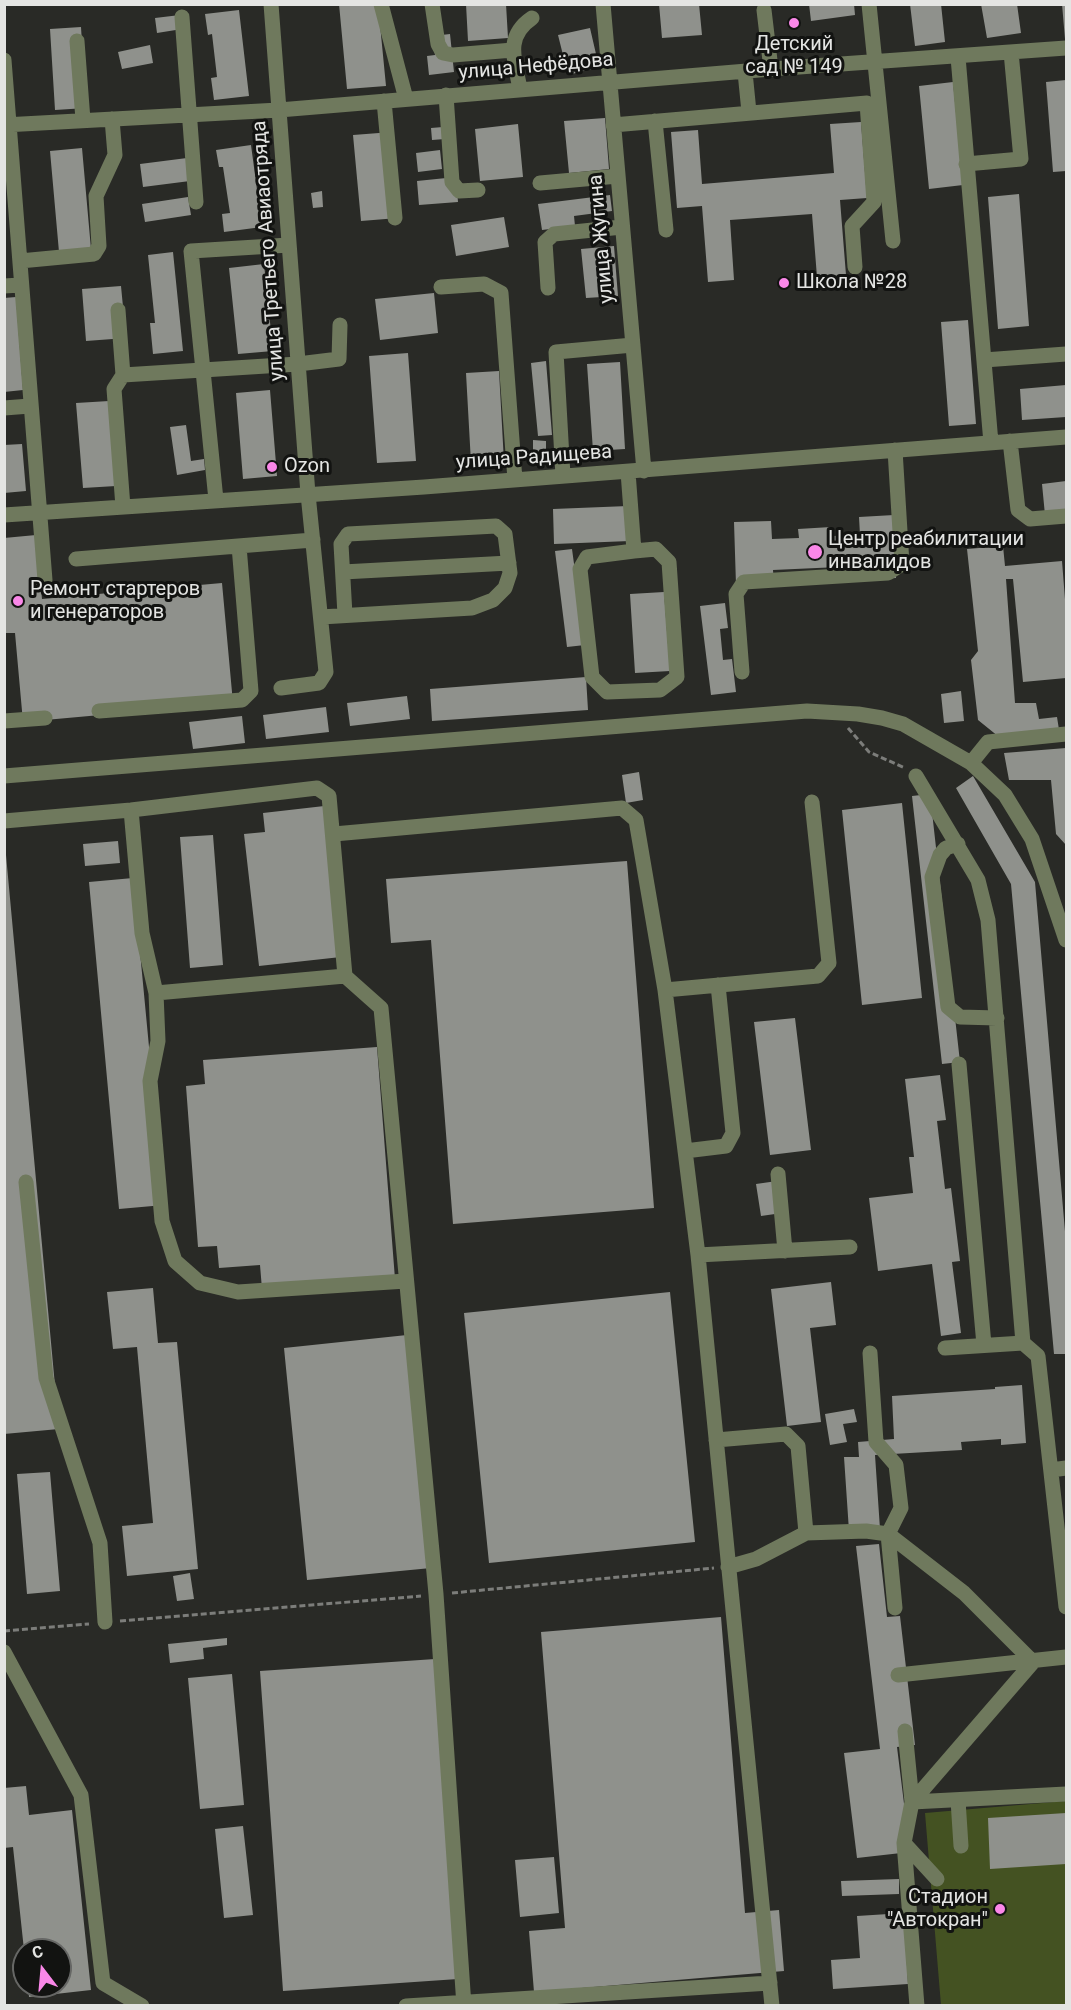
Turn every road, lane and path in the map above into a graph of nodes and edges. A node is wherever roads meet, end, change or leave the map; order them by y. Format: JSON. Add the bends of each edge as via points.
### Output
{"nodes":[{"id":1,"x":271,"y":4,"type":"edge"},
{"id":2,"x":381,"y":4,"type":"edge"},
{"id":3,"x":432,"y":4,"type":"edge"},
{"id":4,"x":603,"y":4,"type":"edge"},
{"id":5,"x":869,"y":4,"type":"edge"},
{"id":6,"x":764,"y":10,"type":"dead end"},
{"id":7,"x":182,"y":17,"type":"dead end"},
{"id":8,"x":531,"y":18,"type":"dead end"},
{"id":9,"x":77,"y":41,"type":"dead end"},
{"id":10,"x":1066,"y":48,"type":"edge"},
{"id":11,"x":513,"y":50,"type":"junction"},
{"id":12,"x":1011,"y":52,"type":"junction"},
{"id":13,"x":958,"y":57,"type":"junction"},
{"id":14,"x":4,"y":60,"type":"edge"},
{"id":15,"x":876,"y":61,"type":"junction"},
{"id":16,"x":771,"y":69,"type":"junction"},
{"id":17,"x":745,"y":72,"type":"junction"},
{"id":18,"x":609,"y":82,"type":"junction"},
{"id":19,"x":520,"y":89,"type":"junction"},
{"id":20,"x":446,"y":95,"type":"junction"},
{"id":21,"x":406,"y":99,"type":"junction"},
{"id":22,"x":384,"y":101,"type":"junction"},
{"id":23,"x":279,"y":110,"type":"junction"},
{"id":24,"x":749,"y":112,"type":"junction"},
{"id":25,"x":190,"y":114,"type":"junction"},
{"id":26,"x":112,"y":119,"type":"junction"},
{"id":27,"x":83,"y":120,"type":"junction"},
{"id":28,"x":655,"y":121,"type":"junction"},
{"id":29,"x":7,"y":125,"type":"edge"},
{"id":30,"x":613,"y":125,"type":"junction"},
{"id":31,"x":966,"y":164,"type":"junction"},
{"id":32,"x":618,"y":176,"type":"junction"},
{"id":33,"x":540,"y":183,"type":"dead end"},
{"id":34,"x":478,"y":190,"type":"dead end"},
{"id":35,"x":196,"y":202,"type":"dead end"},
{"id":36,"x":394,"y":218,"type":"dead end"},
{"id":37,"x":622,"y":227,"type":"junction"},
{"id":38,"x":666,"y":230,"type":"dead end"},
{"id":39,"x":893,"y":241,"type":"dead end"},
{"id":40,"x":289,"y":245,"type":"junction"},
{"id":41,"x":20,"y":261,"type":"junction"},
{"id":42,"x":855,"y":267,"type":"dead end"},
{"id":43,"x":21,"y":285,"type":"junction"},
{"id":44,"x":4,"y":286,"type":"edge"},
{"id":45,"x":441,"y":287,"type":"dead end"},
{"id":46,"x":548,"y":288,"type":"dead end"},
{"id":47,"x":118,"y":310,"type":"dead end"},
{"id":48,"x":340,"y":326,"type":"dead end"},
{"id":49,"x":633,"y":345,"type":"junction"},
{"id":50,"x":1066,"y":354,"type":"edge"},
{"id":51,"x":984,"y":360,"type":"junction"},
{"id":52,"x":298,"y":363,"type":"junction"},
{"id":53,"x":203,"y":369,"type":"junction"},
{"id":54,"x":123,"y":375,"type":"junction"},
{"id":55,"x":30,"y":406,"type":"junction"},
{"id":56,"x":4,"y":408,"type":"edge"},
{"id":57,"x":1066,"y":437,"type":"edge"},
{"id":58,"x":1010,"y":441,"type":"junction"},
{"id":59,"x":991,"y":443,"type":"junction"},
{"id":60,"x":895,"y":450,"type":"junction"},
{"id":61,"x":636,"y":471,"type":"junction"},
{"id":62,"x":563,"y":476,"type":"junction"},
{"id":63,"x":515,"y":480,"type":"junction"},
{"id":64,"x":308,"y":494,"type":"junction"},
{"id":65,"x":216,"y":500,"type":"junction"},
{"id":66,"x":123,"y":507,"type":"junction"},
{"id":67,"x":39,"y":513,"type":"junction"},
{"id":68,"x":4,"y":515,"type":"edge"},
{"id":69,"x":1066,"y":516,"type":"edge"},
{"id":70,"x":313,"y":540,"type":"junction"},
{"id":71,"x":238,"y":546,"type":"junction"},
{"id":72,"x":634,"y":551,"type":"junction"},
{"id":73,"x":76,"y":559,"type":"dead end"},
{"id":74,"x":509,"y":563,"type":"junction"},
{"id":75,"x":343,"y":572,"type":"junction"},
{"id":76,"x":45,"y":580,"type":"dead end"},
{"id":77,"x":345,"y":615,"type":"junction"},
{"id":78,"x":321,"y":617,"type":"junction"},
{"id":79,"x":742,"y":672,"type":"dead end"},
{"id":80,"x":281,"y":688,"type":"dead end"},
{"id":81,"x":99,"y":711,"type":"dead end"},
{"id":82,"x":45,"y":718,"type":"dead end"},
{"id":83,"x":4,"y":721,"type":"edge"},
{"id":84,"x":1066,"y":734,"type":"edge"},
{"id":85,"x":971,"y":763,"type":"junction"},
{"id":86,"x":4,"y":776,"type":"edge"},
{"id":87,"x":916,"y":776,"type":"dead end"},
{"id":88,"x":812,"y":802,"type":"dead end"},
{"id":89,"x":131,"y":810,"type":"junction"},
{"id":90,"x":4,"y":821,"type":"edge"},
{"id":91,"x":333,"y":834,"type":"junction"},
{"id":92,"x":958,"y":844,"type":"junction"},
{"id":93,"x":1066,"y":940,"type":"edge"},
{"id":94,"x":345,"y":976,"type":"junction"},
{"id":95,"x":718,"y":985,"type":"junction"},
{"id":96,"x":665,"y":990,"type":"junction"},
{"id":97,"x":156,"y":993,"type":"junction"},
{"id":98,"x":998,"y":1018,"type":"junction"},
{"id":99,"x":959,"y":1064,"type":"dead end"},
{"id":100,"x":685,"y":1151,"type":"junction"},
{"id":101,"x":778,"y":1174,"type":"dead end"},
{"id":102,"x":26,"y":1182,"type":"dead end"},
{"id":103,"x":850,"y":1247,"type":"dead end"},
{"id":104,"x":785,"y":1251,"type":"junction"},
{"id":105,"x":698,"y":1255,"type":"junction"},
{"id":106,"x":406,"y":1281,"type":"junction"},
{"id":107,"x":1023,"y":1343,"type":"junction"},
{"id":108,"x":984,"y":1345,"type":"junction"},
{"id":109,"x":945,"y":1348,"type":"dead end"},
{"id":110,"x":870,"y":1353,"type":"dead end"},
{"id":111,"x":716,"y":1440,"type":"junction"},
{"id":112,"x":1059,"y":1469,"type":"edge"},
{"id":113,"x":806,"y":1533,"type":"junction"},
{"id":114,"x":888,"y":1534,"type":"junction"},
{"id":115,"x":728,"y":1567,"type":"junction"},
{"id":116,"x":436,"y":1594,"type":"junction"},
{"id":117,"x":1066,"y":1607,"type":"edge"},
{"id":118,"x":895,"y":1608,"type":"dead end"},
{"id":119,"x":105,"y":1622,"type":"junction"},
{"id":120,"x":4,"y":1631,"type":"edge"},
{"id":121,"x":4,"y":1652,"type":"edge"},
{"id":122,"x":1066,"y":1657,"type":"edge"},
{"id":123,"x":1033,"y":1662,"type":"junction"},
{"id":124,"x":898,"y":1675,"type":"dead end"},
{"id":125,"x":905,"y":1731,"type":"dead end"},
{"id":126,"x":1066,"y":1794,"type":"edge"},
{"id":127,"x":958,"y":1800,"type":"junction"},
{"id":128,"x":912,"y":1802,"type":"junction"},
{"id":129,"x":904,"y":1843,"type":"junction"},
{"id":130,"x":961,"y":1846,"type":"dead end"},
{"id":131,"x":937,"y":1879,"type":"dead end"},
{"id":132,"x":770,"y":1983,"type":"junction"},
{"id":133,"x":463,"y":2003,"type":"edge"},
{"id":134,"x":142,"y":2006,"type":"edge"},
{"id":135,"x":406,"y":2006,"type":"edge"},
{"id":136,"x":772,"y":2006,"type":"edge"},
{"id":137,"x":917,"y":2006,"type":"edge"}],
"edges":[{"from":1,"to":23,"type":"street","name":"улица Третьего Авиаотряда"},
{"from":2,"to":21,"type":"street"},
{"from":3,"to":11,"type":"street","via":[[443,53]]},
{"from":4,"to":18,"type":"street","name":"улица Жугина"},
{"from":5,"to":15,"type":"street"},
{"from":6,"to":16,"type":"street"},
{"from":7,"to":25,"type":"street"},
{"from":8,"to":11,"type":"street","via":[[515,35]]},
{"from":9,"to":27,"type":"street"},
{"from":10,"to":12,"type":"street","name":"улица Нефёдова"},
{"from":11,"to":19,"type":"street"},
{"from":12,"to":13,"type":"street","name":"улица Нефёдова"},
{"from":12,"to":31,"type":"street","via":[[1021,159]]},
{"from":13,"to":15,"type":"street","name":"улица Нефёдова"},
{"from":13,"to":31,"type":"street"},
{"from":14,"to":29,"type":"street"},
{"from":15,"to":16,"type":"street","name":"улица Нефёдова"},
{"from":15,"to":39,"type":"street"},
{"from":16,"to":17,"type":"street","name":"улица Нефёдова"},
{"from":17,"to":18,"type":"street","name":"улица Нефёдова"},
{"from":17,"to":24,"type":"street"},
{"from":18,"to":19,"type":"street","name":"улица Нефёдова"},
{"from":18,"to":30,"type":"street","name":"улица Жугина"},
{"from":19,"to":20,"type":"street","name":"улица Нефёдова"},
{"from":20,"to":21,"type":"street","name":"улица Нефёдова"},
{"from":20,"to":34,"type":"street","via":[[452,182],[459,191]]},
{"from":21,"to":22,"type":"street","name":"улица Нефёдова"},
{"from":22,"to":23,"type":"street","name":"улица Нефёдова"},
{"from":22,"to":36,"type":"street"},
{"from":23,"to":25,"type":"street","name":"улица Нефёдова"},
{"from":23,"to":40,"type":"street","name":"улица Третьего Авиаотряда"},
{"from":24,"to":28,"type":"street"},
{"from":24,"to":42,"type":"street","via":[[867,103],[874,202],[852,226]]},
{"from":25,"to":26,"type":"street","name":"улица Нефёдова"},
{"from":25,"to":35,"type":"street"},
{"from":26,"to":27,"type":"street","name":"улица Нефёдова"},
{"from":26,"to":41,"type":"street","via":[[115,155],[96,196],[99,246],[94,254]]},
{"from":27,"to":29,"type":"street","name":"улица Нефёдова"},
{"from":28,"to":30,"type":"street"},
{"from":28,"to":38,"type":"street"},
{"from":29,"to":41,"type":"street"},
{"from":30,"to":32,"type":"street","name":"улица Жугина"},
{"from":31,"to":51,"type":"street"},
{"from":32,"to":33,"type":"street"},
{"from":32,"to":37,"type":"street","name":"улица Жугина"},
{"from":37,"to":46,"type":"street","via":[[554,234],[545,242]]},
{"from":37,"to":49,"type":"street","name":"улица Жугина"},
{"from":40,"to":52,"type":"street","name":"улица Третьего Авиаотряда"},
{"from":40,"to":53,"type":"street","via":[[191,250]]},
{"from":41,"to":43,"type":"street"},
{"from":43,"to":44,"type":"street"},
{"from":43,"to":55,"type":"street"},
{"from":45,"to":63,"type":"street","via":[[484,284],[501,293]]},
{"from":47,"to":54,"type":"street"},
{"from":48,"to":52,"type":"street","via":[[339,359]]},
{"from":49,"to":61,"type":"street","name":"улица Жугина"},
{"from":49,"to":62,"type":"street","via":[[556,351]]},
{"from":50,"to":51,"type":"street"},
{"from":51,"to":59,"type":"street"},
{"from":52,"to":53,"type":"street"},
{"from":52,"to":64,"type":"street","name":"улица Третьего Авиаотряда"},
{"from":53,"to":54,"type":"street"},
{"from":53,"to":65,"type":"street"},
{"from":54,"to":66,"type":"street","via":[[114,389]]},
{"from":55,"to":56,"type":"street"},
{"from":55,"to":67,"type":"street"},
{"from":57,"to":58,"type":"street","name":"улица Радищева"},
{"from":58,"to":59,"type":"street","name":"улица Радищева"},
{"from":58,"to":69,"type":"street","via":[[1018,510],[1030,519]]},
{"from":59,"to":60,"type":"street","name":"улица Радищева"},
{"from":60,"to":61,"type":"street","name":"улица Радищева"},
{"from":60,"to":79,"type":"street","via":[[903,564],[888,573],[744,582],[736,594]]},
{"from":61,"to":62,"type":"street","name":"улица Радищева"},
{"from":61,"to":72,"type":"street","name":"улица Жугина"},
{"from":62,"to":63,"type":"street","name":"улица Радищева"},
{"from":63,"to":64,"type":"street","name":"улица Радищева"},
{"from":64,"to":65,"type":"street","name":"улица Радищева"},
{"from":64,"to":70,"type":"street","name":"улица Третьего Авиаотряда"},
{"from":65,"to":66,"type":"street","name":"улица Радищева"},
{"from":66,"to":67,"type":"street","name":"улица Радищева"},
{"from":67,"to":68,"type":"street","name":"улица Радищева"},
{"from":67,"to":76,"type":"street"},
{"from":70,"to":71,"type":"street"},
{"from":70,"to":78,"type":"street","name":"улица Третьего Авиаотряда"},
{"from":71,"to":73,"type":"street"},
{"from":71,"to":81,"type":"street","via":[[251,691],[242,700]]},
{"from":72,"to":72,"type":"street","via":[[587,557],[580,569],[592,677],[607,693],[660,690],[677,676],[669,562],[656,549]]},
{"from":74,"to":75,"type":"street"},
{"from":74,"to":75,"type":"street","via":[[505,534],[496,526],[382,532],[348,534],[341,544]]},
{"from":74,"to":77,"type":"street","via":[[505,588],[494,600],[472,608]]},
{"from":75,"to":77,"type":"street"},
{"from":77,"to":78,"type":"street"},
{"from":78,"to":80,"type":"street","name":"улица Третьего Авиаотряда","via":[[326,672],[320,683]]},
{"from":82,"to":83,"type":"street"},
{"from":84,"to":85,"type":"street","via":[[988,742]]},
{"from":85,"to":86,"type":"street","via":[[903,724],[858,714],[807,711]]},
{"from":85,"to":93,"type":"street","via":[[1005,795],[1032,839]]},
{"from":87,"to":92,"type":"street"},
{"from":88,"to":95,"type":"street","via":[[829,963],[818,976]]},
{"from":89,"to":90,"type":"street"},
{"from":89,"to":91,"type":"street","via":[[317,788],[329,795]]},
{"from":89,"to":97,"type":"street","via":[[142,933]]},
{"from":91,"to":94,"type":"street"},
{"from":91,"to":96,"type":"street","via":[[622,808],[636,820]]},
{"from":92,"to":98,"type":"street","via":[[978,880],[988,920]]},
{"from":92,"to":98,"type":"street","via":[[940,855],[932,877],[948,1007],[960,1017]]},
{"from":94,"to":97,"type":"street"},
{"from":94,"to":106,"type":"street","via":[[381,1008]]},
{"from":95,"to":96,"type":"street"},
{"from":95,"to":100,"type":"street","via":[[733,1133],[726,1146]]},
{"from":96,"to":100,"type":"street"},
{"from":97,"to":106,"type":"street","via":[[158,1041],[150,1081],[162,1221],[175,1261],[200,1282],[238,1292]]},
{"from":98,"to":107,"type":"street"},
{"from":99,"to":108,"type":"street"},
{"from":100,"to":105,"type":"street"},
{"from":101,"to":104,"type":"street"},
{"from":102,"to":119,"type":"street","via":[[46,1378],[100,1543]]},
{"from":103,"to":104,"type":"street"},
{"from":104,"to":105,"type":"street"},
{"from":105,"to":111,"type":"street"},
{"from":106,"to":116,"type":"street"},
{"from":107,"to":108,"type":"street"},
{"from":107,"to":112,"type":"street","via":[[1038,1356]]},
{"from":108,"to":109,"type":"street"},
{"from":110,"to":114,"type":"street","via":[[876,1442],[896,1464],[901,1508]]},
{"from":111,"to":113,"type":"street","via":[[786,1434],[798,1446]]},
{"from":111,"to":115,"type":"street"},
{"from":112,"to":117,"type":"street"},
{"from":113,"to":114,"type":"street"},
{"from":113,"to":115,"type":"street","via":[[756,1559]]},
{"from":114,"to":118,"type":"street"},
{"from":114,"to":123,"type":"street","via":[[964,1593]]},
{"from":115,"to":116,"type":"path"},
{"from":115,"to":132,"type":"street"},
{"from":116,"to":119,"type":"path"},
{"from":116,"to":133,"type":"street"},
{"from":119,"to":120,"type":"path"},
{"from":121,"to":134,"type":"street","via":[[81,1796],[103,1983]]},
{"from":122,"to":123,"type":"street"},
{"from":123,"to":124,"type":"street"},
{"from":123,"to":128,"type":"street"},
{"from":125,"to":128,"type":"street"},
{"from":126,"to":127,"type":"street"},
{"from":127,"to":128,"type":"street"},
{"from":127,"to":130,"type":"street"},
{"from":128,"to":129,"type":"street"},
{"from":129,"to":131,"type":"street"},
{"from":129,"to":137,"type":"street"},
{"from":132,"to":133,"type":"street"},
{"from":132,"to":136,"type":"street"},
{"from":133,"to":135,"type":"street"}]}
